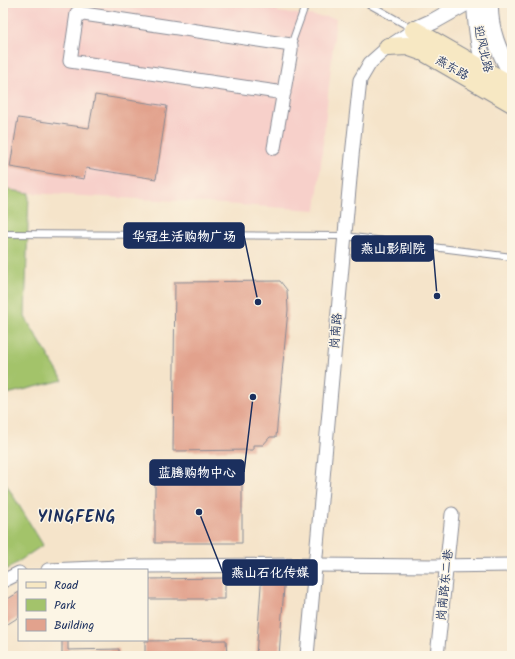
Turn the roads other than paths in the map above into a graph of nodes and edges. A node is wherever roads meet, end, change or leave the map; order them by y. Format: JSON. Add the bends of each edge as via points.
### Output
{"nodes":[{"id":1,"x":307,"y":3,"type":"edge"},
{"id":2,"x":367,"y":3,"type":"edge"},
{"id":3,"x":450,"y":3,"type":"edge"},
{"id":4,"x":466,"y":3,"type":"edge"},
{"id":5,"x":475,"y":3,"type":"edge"},
{"id":6,"x":490,"y":3,"type":"edge"},
{"id":7,"x":414,"y":30,"type":"junction"},
{"id":8,"x":291,"y":45,"type":"junction"},
{"id":9,"x":388,"y":46,"type":"junction"},
{"id":10,"x":486,"y":71,"type":"junction"},
{"id":11,"x":512,"y":75,"type":"edge"},
{"id":12,"x":504,"y":90,"type":"edge"},
{"id":13,"x":284,"y":93,"type":"junction"},
{"id":14,"x":512,"y":103,"type":"edge"},
{"id":15,"x":274,"y":148,"type":"dead end"},
{"id":16,"x":3,"y":234,"type":"edge"},
{"id":17,"x":345,"y":236,"type":"junction"},
{"id":18,"x":512,"y":257,"type":"edge"},
{"id":19,"x":452,"y":514,"type":"dead end"},
{"id":20,"x":315,"y":565,"type":"junction"},
{"id":21,"x":447,"y":565,"type":"junction"},
{"id":22,"x":512,"y":565,"type":"edge"},
{"id":23,"x":72,"y":569,"type":"edge"},
{"id":24,"x":18,"y":574,"type":"edge"},
{"id":25,"x":3,"y":581,"type":"edge"},
{"id":26,"x":307,"y":656,"type":"edge"},
{"id":27,"x":437,"y":656,"type":"edge"}],
"edges":[{"from":1,"to":8,"type":"lane"},
{"from":2,"to":7,"type":"lane"},
{"from":3,"to":7,"type":"street"},
{"from":4,"to":7,"type":"street","via":[[434,22]]},
{"from":5,"to":10,"type":"street","name":"迎风北路","via":[[478,37]]},
{"from":6,"to":11,"type":"street","via":[[495,42]]},
{"from":7,"to":9,"type":"street","name":"岗南路"},
{"from":7,"to":10,"type":"main road","name":"燕东路"},
{"from":8,"to":13,"type":"street"},
{"from":8,"to":13,"type":"street","via":[[78,13],[71,54],[70,61]]},
{"from":9,"to":12,"type":"main road","name":"燕东路","via":[[407,46],[424,52]]},
{"from":9,"to":17,"type":"street","name":"岗南路","via":[[370,63],[360,80]]},
{"from":10,"to":12,"type":"main road","name":"燕东路"},
{"from":12,"to":14,"type":"main road","name":"燕东路"},
{"from":13,"to":15,"type":"street"},
{"from":16,"to":17,"type":"lane"},
{"from":17,"to":18,"type":"lane"},
{"from":17,"to":20,"type":"street","name":"岗南路"},
{"from":19,"to":21,"type":"street","name":"岗南路东二巷"},
{"from":20,"to":21,"type":"street"},
{"from":20,"to":23,"type":"street"},
{"from":20,"to":26,"type":"street","name":"岗南路"},
{"from":21,"to":22,"type":"street"},
{"from":21,"to":27,"type":"street","name":"岗南路东二巷"},
{"from":24,"to":25,"type":"street"}]}
